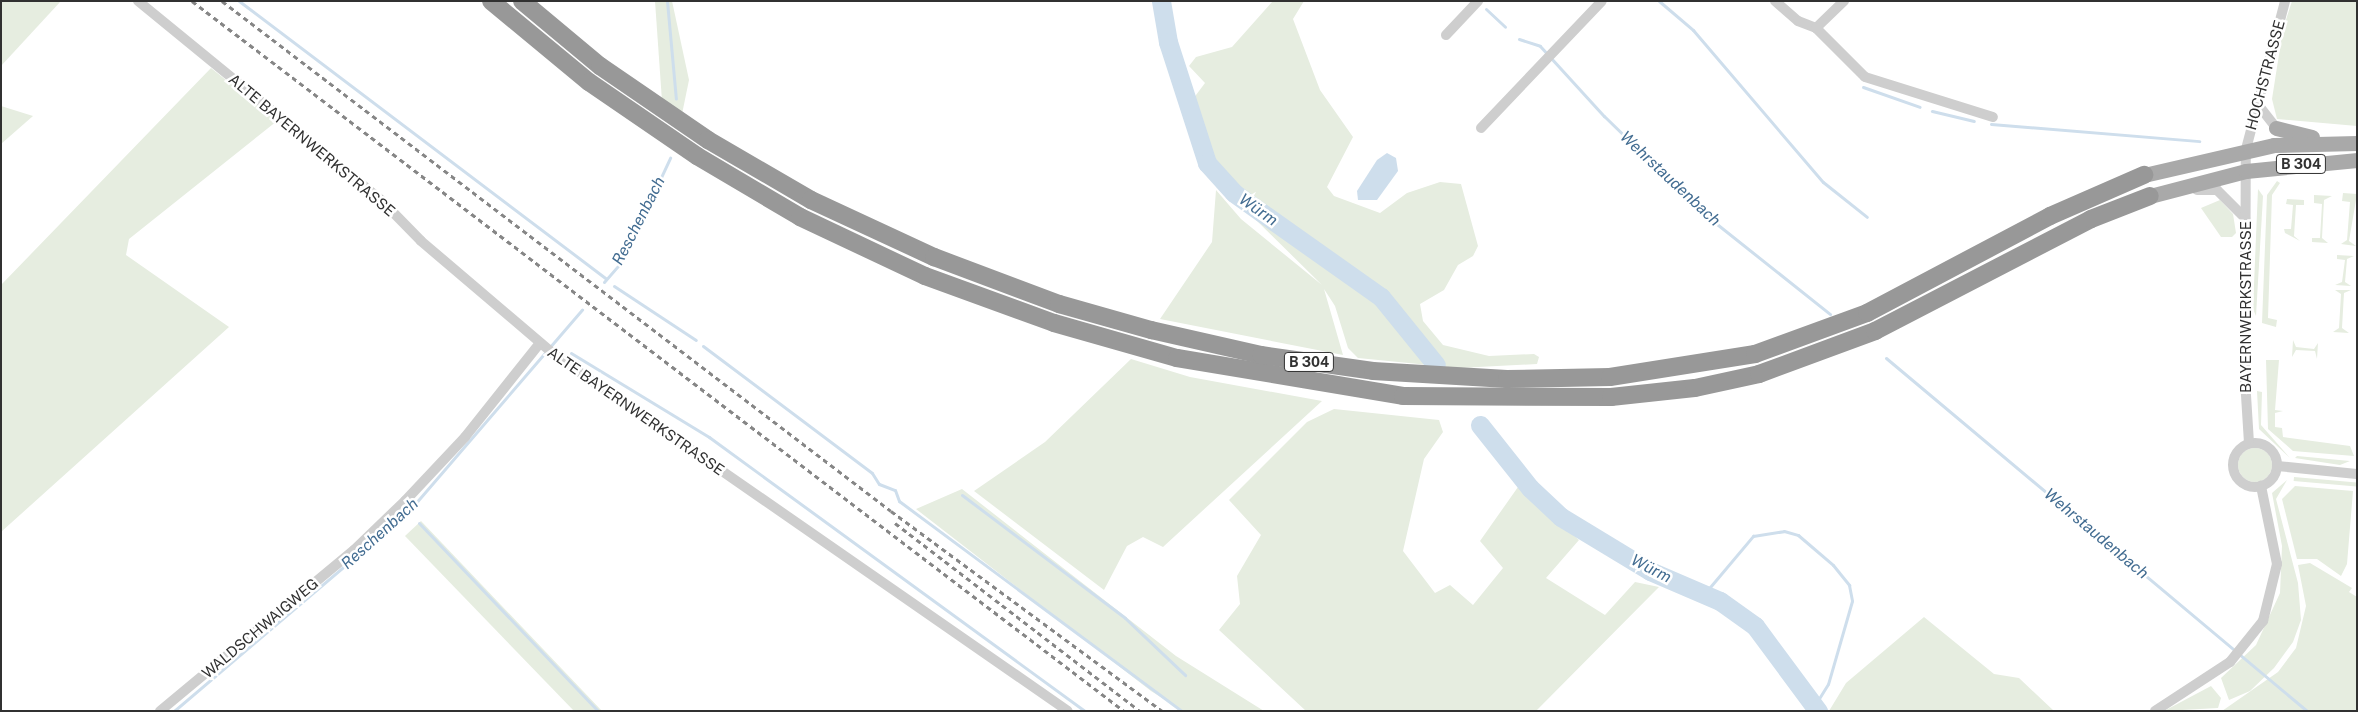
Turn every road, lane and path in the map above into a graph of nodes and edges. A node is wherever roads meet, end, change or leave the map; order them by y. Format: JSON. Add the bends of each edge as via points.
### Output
{"nodes":[{"id":1,"x":138,"y":1,"type":"edge"},
{"id":2,"x":491,"y":1,"type":"edge"},
{"id":3,"x":522,"y":1,"type":"edge"},
{"id":4,"x":1478,"y":1,"type":"edge"},
{"id":5,"x":1602,"y":1,"type":"edge"},
{"id":6,"x":1775,"y":1,"type":"edge"},
{"id":7,"x":1844,"y":1,"type":"edge"},
{"id":8,"x":2285,"y":1,"type":"edge"},
{"id":9,"x":1816,"y":28,"type":"junction"},
{"id":10,"x":1446,"y":35,"type":"dead end"},
{"id":11,"x":2256,"y":102,"type":"junction"},
{"id":12,"x":1993,"y":117,"type":"dead end"},
{"id":13,"x":1481,"y":128,"type":"dead end"},
{"id":14,"x":2276,"y":128,"type":"joint"},
{"id":15,"x":2336,"y":142,"type":"junction"},
{"id":16,"x":2357,"y":143,"type":"edge"},
{"id":17,"x":2246,"y":149,"type":"junction"},
{"id":18,"x":2357,"y":160,"type":"edge"},
{"id":19,"x":2246,"y":171,"type":"junction"},
{"id":20,"x":2144,"y":175,"type":"joint"},
{"id":21,"x":2168,"y":190,"type":"junction"},
{"id":22,"x":2150,"y":196,"type":"joint"},
{"id":23,"x":2245,"y":218,"type":"junction"},
{"id":24,"x":543,"y":345,"type":"junction"},
{"id":25,"x":2249,"y":443,"type":"junction"},
{"id":26,"x":2277,"y":466,"type":"junction"},
{"id":27,"x":2357,"y":474,"type":"edge"},
{"id":28,"x":2261,"y":486,"type":"junction"},
{"id":29,"x":160,"y":711,"type":"edge"},
{"id":30,"x":1068,"y":711,"type":"edge"},
{"id":31,"x":2155,"y":711,"type":"edge"}],
"edges":[{"from":1,"to":24,"type":"street","name":"ALTE BAYERNWERKSTRASSE","via":[[368,189]]},
{"from":2,"to":22,"type":"highway","number":"B 304","via":[[589,82],[697,156],[800,217],[925,276],[1054,323],[1177,358],[1403,396],[1611,398],[1695,388],[1758,374],[1875,331],[2091,219]]},
{"from":3,"to":20,"type":"highway","number":"B 304","via":[[600,66],[708,140],[811,200],[934,257],[1059,304],[1151,330],[1261,355],[1373,371],[1507,379],[1591,378],[1679,370],[1755,354],[1867,313],[2050,216]]},
{"from":4,"to":10,"type":"street"},
{"from":5,"to":13,"type":"street"},
{"from":6,"to":9,"type":"street","via":[[1798,21]]},
{"from":7,"to":9,"type":"street"},
{"from":8,"to":11,"type":"street","name":"HOCHSTRASSE"},
{"from":9,"to":12,"type":"street","via":[[1865,78]]},
{"from":11,"to":14,"type":"street"},
{"from":11,"to":17,"type":"street","name":"HOCHSTRASSE"},
{"from":14,"to":15,"type":"main road"},
{"from":15,"to":16,"type":"main road","number":"B 304"},
{"from":15,"to":17,"type":"main road","number":"B 304"},
{"from":17,"to":19,"type":"street","name":"HOCHSTRASSE"},
{"from":17,"to":20,"type":"main road","number":"B 304"},
{"from":18,"to":19,"type":"main road","number":"B 304"},
{"from":19,"to":21,"type":"main road","number":"B 304"},
{"from":19,"to":23,"type":"street","name":"BAYERNWERKSTRASSE"},
{"from":21,"to":22,"type":"main road","number":"B 304"},
{"from":21,"to":23,"type":"street","via":[[2217,190]]},
{"from":23,"to":25,"type":"street","name":"BAYERNWERKSTRASSE"},
{"from":24,"to":29,"type":"street","name":"WALDSCHWAIGWEG","via":[[465,437],[379,526]]},
{"from":24,"to":30,"type":"street","name":"ALTE BAYERNWERKSTRASSE"},
{"from":25,"to":26,"type":"street","via":[[2270,449]]},
{"from":25,"to":28,"type":"street","via":[[2237,451],[2234,472],[2242,483]]},
{"from":26,"to":27,"type":"street"},
{"from":26,"to":28,"type":"street","via":[[2274,477]]},
{"from":28,"to":31,"type":"street","via":[[2274,542],[2275,581],[2263,621],[2230,662]]}]}
